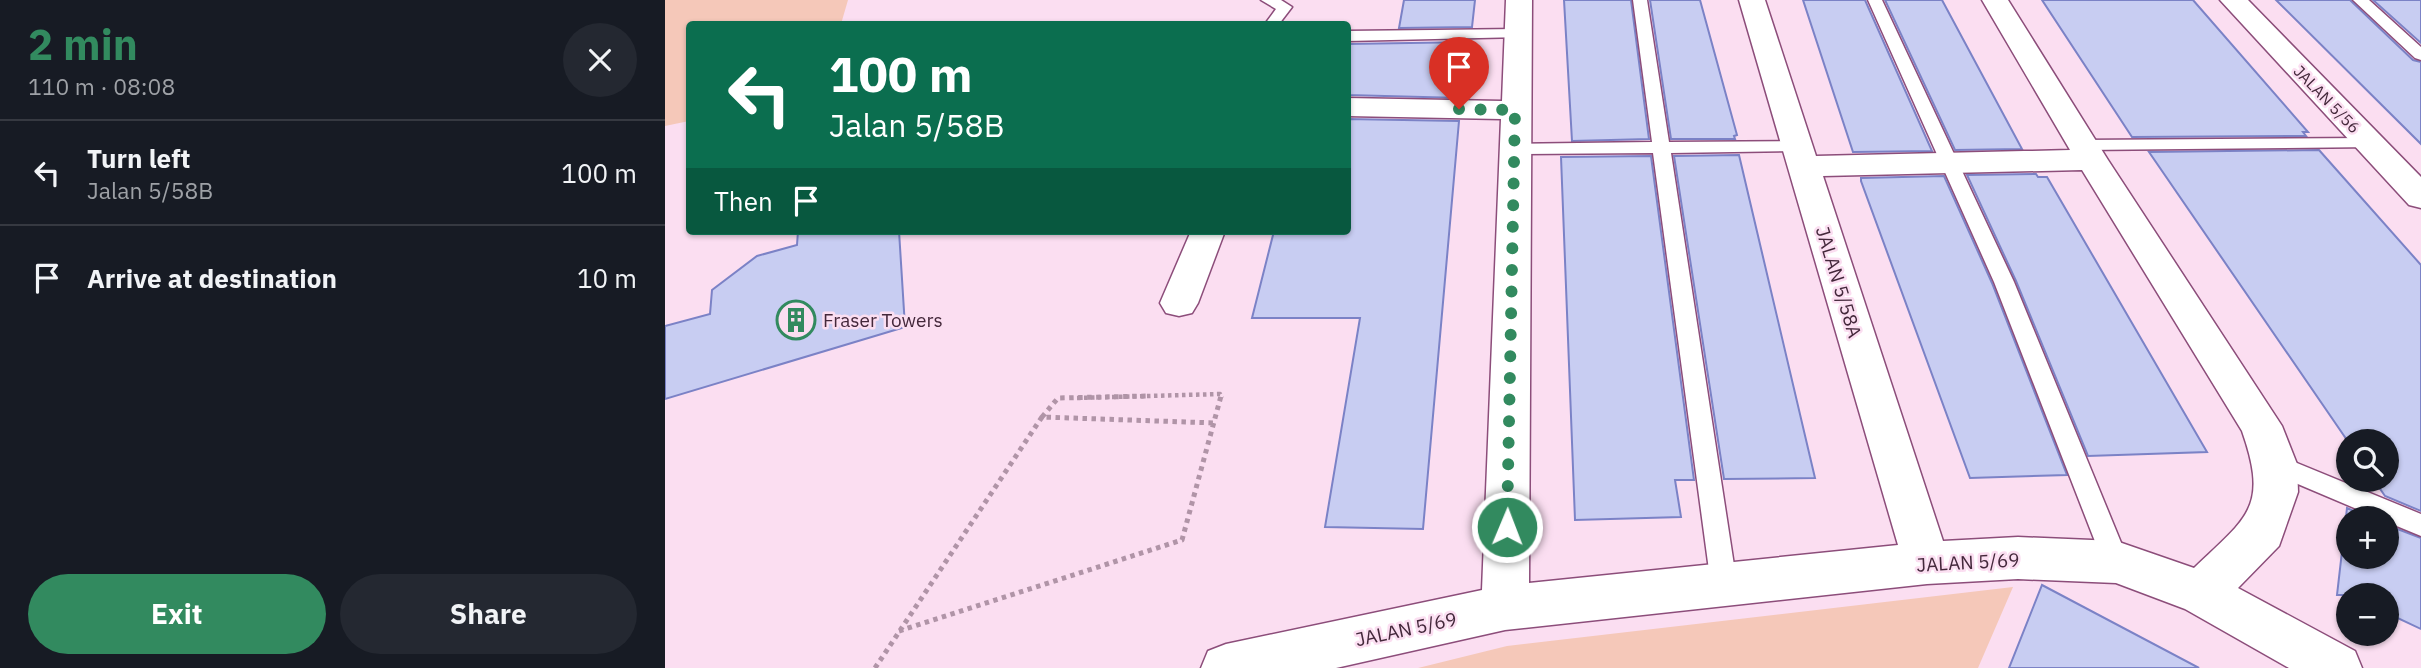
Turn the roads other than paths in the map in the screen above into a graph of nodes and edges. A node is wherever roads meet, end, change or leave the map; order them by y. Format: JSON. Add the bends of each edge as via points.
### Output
{"nodes":[{"id":1,"x":1268,"y":0,"type":"edge"},
{"id":2,"x":1640,"y":0,"type":"edge"},
{"id":3,"x":1752,"y":0,"type":"edge"},
{"id":4,"x":1875,"y":0,"type":"edge"},
{"id":5,"x":1995,"y":0,"type":"edge"},
{"id":6,"x":2233,"y":0,"type":"edge"},
{"id":7,"x":2360,"y":0,"type":"edge"},
{"id":8,"x":1288,"y":4,"type":"edge"},
{"id":9,"x":1518,"y":17,"type":"edge"},
{"id":10,"x":1274,"y":21,"type":"edge"},
{"id":11,"x":1351,"y":36,"type":"edge"},
{"id":12,"x":2421,"y":55,"type":"edge"},
{"id":13,"x":1351,"y":107,"type":"edge"},
{"id":14,"x":1515,"y":110,"type":"junction"},
{"id":15,"x":2369,"y":143,"type":"junction"},
{"id":16,"x":1661,"y":147,"type":"junction"},
{"id":17,"x":1515,"y":149,"type":"junction"},
{"id":18,"x":2087,"y":153,"type":"junction"},
{"id":19,"x":1800,"y":156,"type":"junction"},
{"id":20,"x":1948,"y":163,"type":"junction"},
{"id":21,"x":2421,"y":197,"type":"edge"},
{"id":22,"x":1206,"y":235,"type":"edge"},
{"id":23,"x":1179,"y":303,"type":"dead end"},
{"id":24,"x":2275,"y":464,"type":"junction"},
{"id":25,"x":2421,"y":525,"type":"edge"},
{"id":26,"x":2116,"y":562,"type":"junction"},
{"id":27,"x":1927,"y":564,"type":"junction"},
{"id":28,"x":1724,"y":585,"type":"junction"},
{"id":29,"x":2201,"y":593,"type":"junction"},
{"id":30,"x":1505,"y":608,"type":"junction"},
{"id":31,"x":1226,"y":668,"type":"edge"},
{"id":32,"x":2336,"y":668,"type":"edge"}],
"edges":[{"from":1,"to":8,"type":"lane"},
{"from":2,"to":16,"type":"lane"},
{"from":3,"to":19,"type":"street","name":"JALAN 5/58A"},
{"from":4,"to":20,"type":"lane"},
{"from":5,"to":18,"type":"street"},
{"from":6,"to":15,"type":"street","name":"JALAN 5/56"},
{"from":7,"to":12,"type":"lane"},
{"from":8,"to":10,"type":"lane"},
{"from":9,"to":11,"type":"lane"},
{"from":9,"to":14,"type":"street"},
{"from":13,"to":14,"type":"street"},
{"from":14,"to":17,"type":"street"},
{"from":15,"to":18,"type":"lane"},
{"from":15,"to":21,"type":"street","name":"JALAN 5/56"},
{"from":16,"to":17,"type":"lane"},
{"from":16,"to":19,"type":"lane"},
{"from":16,"to":28,"type":"lane"},
{"from":17,"to":30,"type":"street"},
{"from":18,"to":20,"type":"street"},
{"from":18,"to":24,"type":"street","via":[[2261,426]]},
{"from":19,"to":20,"type":"street"},
{"from":19,"to":27,"type":"street","name":"JALAN 5/58A"},
{"from":20,"to":26,"type":"lane","via":[[2004,282]]},
{"from":22,"to":23,"type":"street"},
{"from":24,"to":25,"type":"lane"},
{"from":24,"to":29,"type":"street","via":[[2276,492],[2263,532]]},
{"from":26,"to":27,"type":"street","name":"JALAN 5/69","via":[[2018,558]]},
{"from":26,"to":29,"type":"street","name":"JALAN 5/69"},
{"from":27,"to":28,"type":"street","name":"JALAN 5/69"},
{"from":28,"to":30,"type":"street","name":"JALAN 5/69"},
{"from":29,"to":32,"type":"street"},
{"from":30,"to":31,"type":"street","name":"JALAN 5/69"}]}
